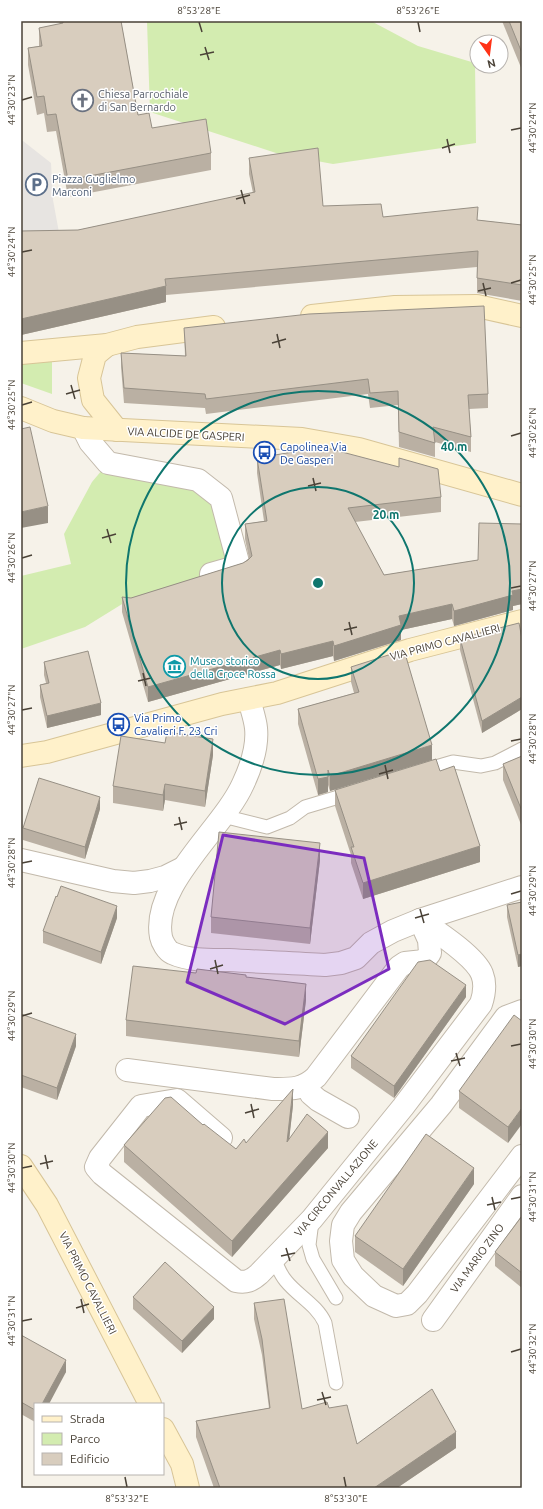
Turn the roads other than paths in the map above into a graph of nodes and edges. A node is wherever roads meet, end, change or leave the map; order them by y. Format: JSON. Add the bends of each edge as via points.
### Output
{"nodes":[{"id":1,"x":522,"y":316,"type":"edge"},
{"id":2,"x":293,"y":318,"type":"edge"},
{"id":3,"x":230,"y":325,"type":"edge"},
{"id":4,"x":107,"y":345,"type":"junction"},
{"id":5,"x":21,"y":352,"type":"edge"},
{"id":6,"x":21,"y":408,"type":"edge"},
{"id":7,"x":83,"y":428,"type":"junction"},
{"id":8,"x":117,"y":430,"type":"junction"},
{"id":9,"x":522,"y":495,"type":"edge"},
{"id":10,"x":194,"y":580,"type":"edge"},
{"id":11,"x":522,"y":621,"type":"edge"},
{"id":12,"x":249,"y":699,"type":"junction"},
{"id":13,"x":522,"y":749,"type":"edge"},
{"id":14,"x":21,"y":756,"type":"edge"},
{"id":15,"x":409,"y":776,"type":"edge"},
{"id":16,"x":364,"y":789,"type":"edge"},
{"id":17,"x":223,"y":816,"type":"junction"},
{"id":18,"x":21,"y":860,"type":"edge"},
{"id":19,"x":183,"y":868,"type":"junction"},
{"id":20,"x":522,"y":887,"type":"edge"},
{"id":21,"x":420,"y":920,"type":"junction"},
{"id":22,"x":522,"y":1011,"type":"edge"},
{"id":23,"x":127,"y":1070,"type":"dead end"},
{"id":24,"x":307,"y":1085,"type":"junction"},
{"id":25,"x":348,"y":1117,"type":"dead end"},
{"id":26,"x":221,"y":1138,"type":"edge"},
{"id":27,"x":522,"y":1156,"type":"edge"},
{"id":28,"x":21,"y":1166,"type":"edge"},
{"id":29,"x":522,"y":1196,"type":"edge"},
{"id":30,"x":312,"y":1219,"type":"junction"},
{"id":31,"x":274,"y":1258,"type":"junction"},
{"id":32,"x":336,"y":1298,"type":"dead end"},
{"id":33,"x":433,"y":1320,"type":"dead end"},
{"id":34,"x":336,"y":1383,"type":"dead end"},
{"id":35,"x":149,"y":1403,"type":"edge"},
{"id":36,"x":164,"y":1431,"type":"edge"},
{"id":37,"x":188,"y":1488,"type":"edge"}],
"edges":[{"from":1,"to":2,"type":"main road","via":[[477,306],[395,307]]},
{"from":3,"to":4,"type":"main road","via":[[166,332]]},
{"from":4,"to":5,"type":"main road"},
{"from":4,"to":8,"type":"main road","via":[[95,355],[88,378],[93,400]]},
{"from":6,"to":7,"type":"main road","name":"VIA ALCIDE DE GASPERI","via":[[53,421]]},
{"from":7,"to":8,"type":"main road","name":"VIA ALCIDE DE GASPERI"},
{"from":7,"to":10,"type":"street","via":[[90,442],[108,463],[198,480],[221,498],[239,566]]},
{"from":8,"to":9,"type":"main road","name":"VIA ALCIDE DE GASPERI","via":[[302,439],[359,449]]},
{"from":11,"to":12,"type":"main road","name":"VIA PRIMO CAVALLIERI","via":[[410,650],[277,693]]},
{"from":12,"to":14,"type":"main road","name":"VIA PRIMO CAVALLIERI","via":[[222,704],[47,752]]},
{"from":12,"to":17,"type":"street","via":[[256,728],[256,745],[243,784]]},
{"from":13,"to":15,"type":"lane","via":[[495,763],[481,766],[453,762]]},
{"from":16,"to":17,"type":"lane","via":[[305,807],[290,818],[268,827]]},
{"from":17,"to":19,"type":"street"},
{"from":18,"to":19,"type":"street","via":[[113,881],[134,883],[165,877]]},
{"from":19,"to":21,"type":"street","via":[[161,910],[159,928],[162,942],[171,953],[196,959],[325,965],[341,963],[356,958],[371,943],[392,931]]},
{"from":20,"to":21,"type":"street"},
{"from":21,"to":24,"type":"street","via":[[429,940],[430,953],[424,961],[406,963],[400,967],[316,1077]]},
{"from":21,"to":30,"type":"street","name":"VIA CIRCONVALLAZIONE","via":[[460,949],[482,974],[484,992],[481,1004],[403,1107]]},
{"from":22,"to":27,"type":"street","via":[[506,1017],[442,1105],[351,1212],[343,1225],[341,1241],[343,1260],[353,1276],[374,1296],[396,1306],[407,1304]]},
{"from":23,"to":24,"type":"street","via":[[273,1088],[292,1089]]},
{"from":24,"to":25,"type":"street","via":[[311,1094],[318,1100]]},
{"from":26,"to":31,"type":"street","name":"VIA CIRCONVALLAZIONE","via":[[177,1100],[141,1106],[100,1158],[96,1167],[236,1281],[245,1283],[252,1279]]},
{"from":28,"to":35,"type":"main road","name":"VIA PRIMO CAVALLIERI","via":[[47,1205]]},
{"from":29,"to":33,"type":"street","name":"VIA MARIO ZINO"},
{"from":30,"to":31,"type":"street","name":"VIA CIRCONVALLAZIONE"},
{"from":30,"to":32,"type":"lane","via":[[309,1246],[313,1259]]},
{"from":31,"to":34,"type":"lane","via":[[286,1281],[321,1314]]},
{"from":36,"to":37,"type":"main road","via":[[182,1464]]}]}
